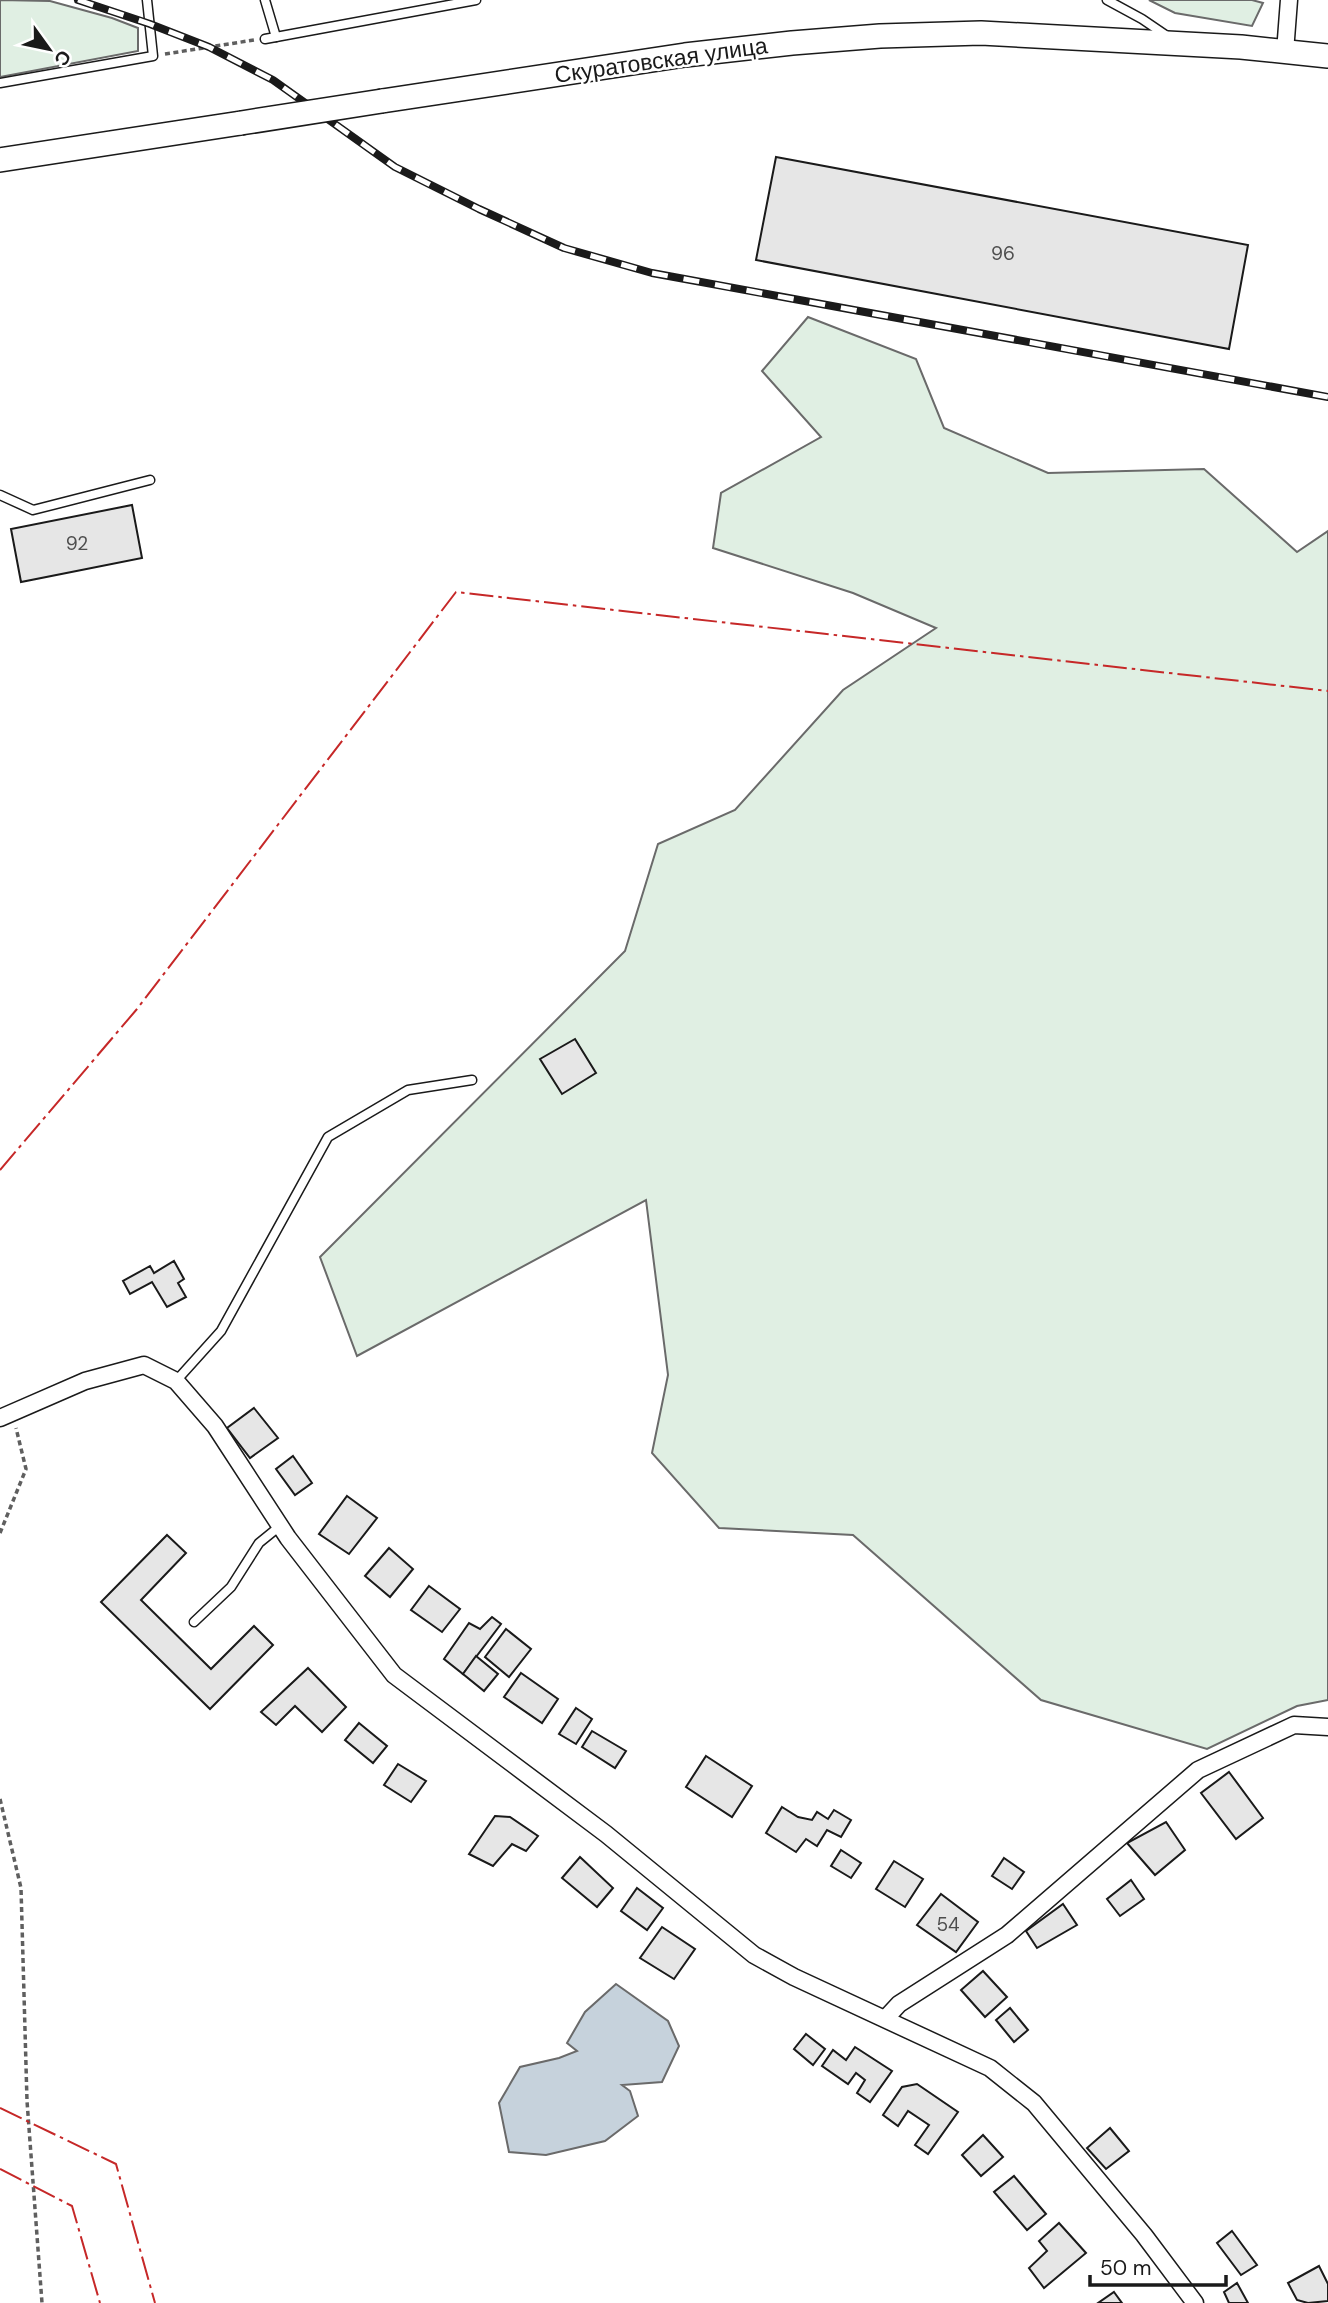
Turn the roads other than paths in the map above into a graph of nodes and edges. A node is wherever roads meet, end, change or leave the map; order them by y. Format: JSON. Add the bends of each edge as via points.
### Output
{"nodes":[{"id":1,"x":147,"y":0,"type":"edge"},
{"id":2,"x":265,"y":0,"type":"edge"},
{"id":3,"x":476,"y":0,"type":"edge"},
{"id":4,"x":1107,"y":0,"type":"edge"},
{"id":5,"x":1289,"y":0,"type":"edge"},
{"id":6,"x":276,"y":37,"type":"junction"},
{"id":7,"x":265,"y":39,"type":"road end"},
{"id":8,"x":1180,"y":45,"type":"junction"},
{"id":9,"x":1286,"y":52,"type":"junction"},
{"id":10,"x":1328,"y":56,"type":"edge"},
{"id":11,"x":0,"y":83,"type":"edge"},
{"id":12,"x":0,"y":160,"type":"edge"},
{"id":13,"x":150,"y":481,"type":"dead end"},
{"id":14,"x":0,"y":495,"type":"edge"},
{"id":15,"x":472,"y":1080,"type":"dead end"},
{"id":16,"x":176,"y":1381,"type":"junction"},
{"id":17,"x":6,"y":1415,"type":"edge"},
{"id":18,"x":280,"y":1526,"type":"junction"},
{"id":19,"x":194,"y":1622,"type":"dead end"},
{"id":20,"x":1328,"y":1727,"type":"edge"},
{"id":21,"x":886,"y":2018,"type":"junction"},
{"id":22,"x":1195,"y":2303,"type":"edge"}],
"edges":[{"from":1,"to":11,"type":"lane","via":[[153,56]]},
{"from":2,"to":6,"type":"lane"},
{"from":3,"to":6,"type":"lane"},
{"from":4,"to":8,"type":"lane"},
{"from":5,"to":9,"type":"street"},
{"from":6,"to":7,"type":"lane"},
{"from":8,"to":9,"type":"street","name":"Скуратовская улица"},
{"from":8,"to":12,"type":"street","name":"Скуратовская улица","bridge":true,"via":[[981,33],[792,43],[685,55]]},
{"from":9,"to":10,"type":"street","name":"Скуратовская улица"},
{"from":13,"to":14,"type":"lane","via":[[33,510]]},
{"from":15,"to":16,"type":"lane","via":[[408,1090],[328,1137],[221,1331]]},
{"from":16,"to":17,"type":"street","via":[[144,1364],[85,1381]]},
{"from":16,"to":18,"type":"street","via":[[215,1426]]},
{"from":18,"to":19,"type":"lane","via":[[259,1543],[231,1587]]},
{"from":18,"to":21,"type":"street","via":[[394,1675],[606,1834],[754,1955]]},
{"from":20,"to":21,"type":"street","via":[[1294,1725],[1198,1770],[1007,1935],[899,2004]]},
{"from":21,"to":22,"type":"street","via":[[990,2068],[1034,2103]]}]}
